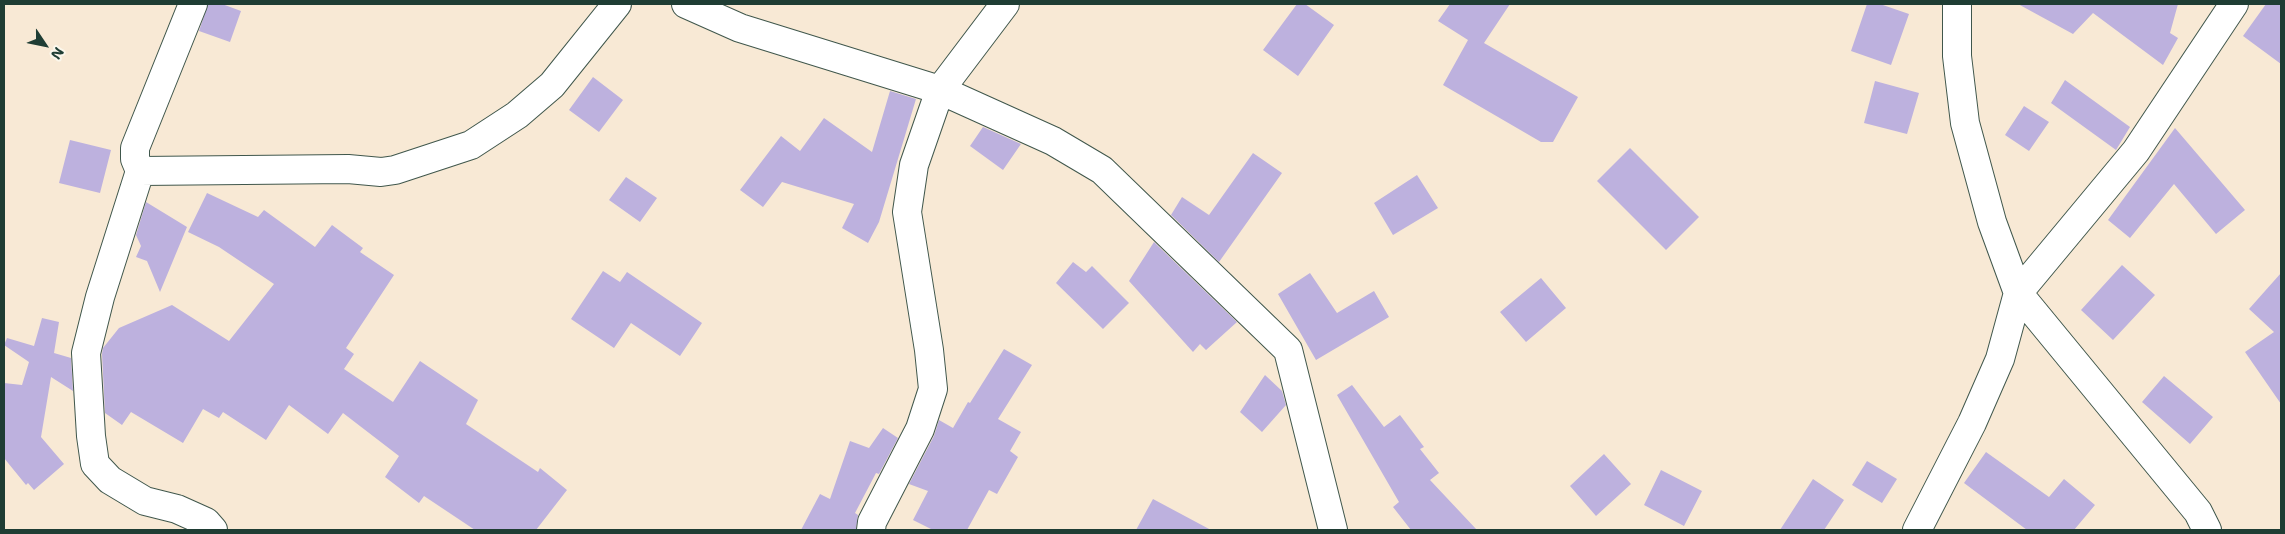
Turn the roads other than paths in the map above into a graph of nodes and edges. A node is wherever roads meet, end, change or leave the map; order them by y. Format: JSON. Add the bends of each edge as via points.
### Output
{"nodes":[{"id":1,"x":193,"y":4,"type":"edge"},
{"id":2,"x":617,"y":4,"type":"edge"},
{"id":3,"x":686,"y":4,"type":"edge"},
{"id":4,"x":1005,"y":4,"type":"edge"},
{"id":5,"x":1957,"y":4,"type":"edge"},
{"id":6,"x":2234,"y":4,"type":"edge"},
{"id":7,"x":940,"y":90,"type":"junction"},
{"id":8,"x":140,"y":171,"type":"junction"},
{"id":9,"x":2018,"y":293,"type":"junction"},
{"id":10,"x":213,"y":530,"type":"edge"},
{"id":11,"x":871,"y":530,"type":"edge"},
{"id":12,"x":1333,"y":530,"type":"edge"},
{"id":13,"x":1918,"y":530,"type":"edge"},
{"id":14,"x":2208,"y":530,"type":"edge"}],
"edges":[{"from":1,"to":8,"type":"street","via":[[135,148]]},
{"from":2,"to":8,"type":"street","via":[[552,85],[517,115],[471,145],[381,172],[348,169]]},
{"from":3,"to":7,"type":"street","via":[[740,28]]},
{"from":4,"to":7,"type":"street"},
{"from":5,"to":9,"type":"street","via":[[1965,123],[1992,222]]},
{"from":6,"to":9,"type":"street","via":[[2136,150]]},
{"from":7,"to":11,"type":"street","via":[[914,165],[907,212],[933,389],[920,429],[872,522]]},
{"from":7,"to":12,"type":"street","via":[[1053,141],[1102,170],[1288,350]]},
{"from":8,"to":10,"type":"street","via":[[100,297],[86,353],[90,436],[95,464],[110,480],[145,501],[177,509],[206,522]]},
{"from":9,"to":13,"type":"street","via":[[2000,359]]},
{"from":9,"to":14,"type":"street","via":[[2198,512]]}]}
